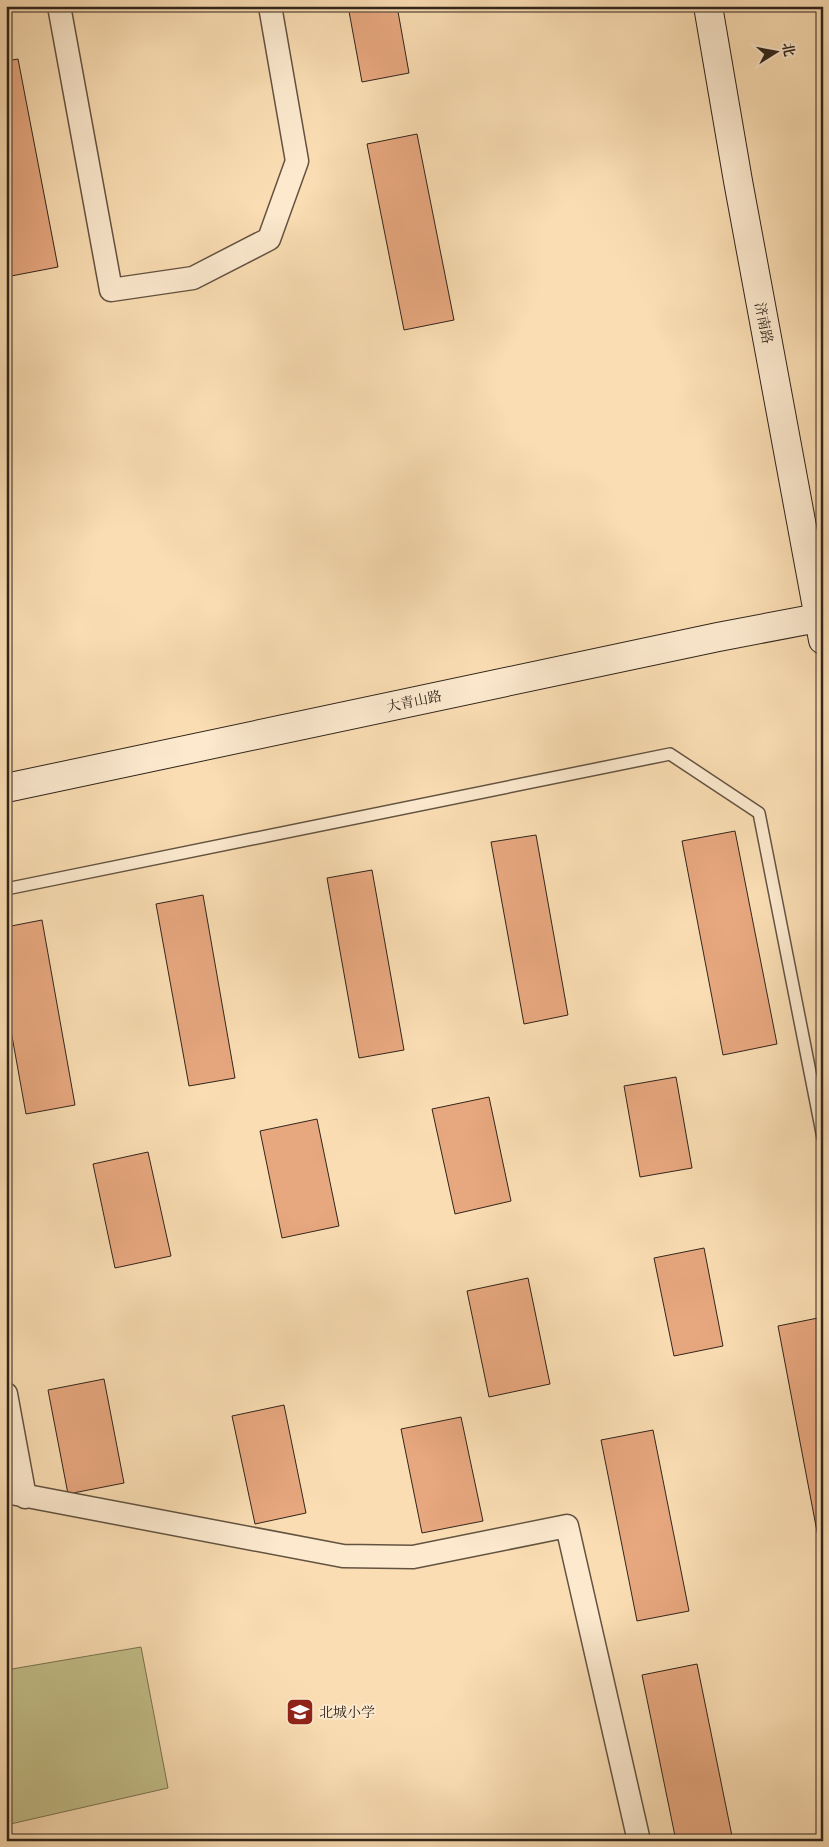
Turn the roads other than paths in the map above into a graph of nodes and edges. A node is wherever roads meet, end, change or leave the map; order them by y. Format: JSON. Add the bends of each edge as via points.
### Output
{"nodes":[{"id":1,"x":59,"y":6,"type":"edge"},
{"id":2,"x":270,"y":6,"type":"edge"},
{"id":3,"x":708,"y":6,"type":"edge"},
{"id":4,"x":821,"y":625,"type":"edge"},
{"id":5,"x":6,"y":788,"type":"edge"},
{"id":6,"x":6,"y":890,"type":"edge"},
{"id":7,"x":823,"y":1138,"type":"edge"},
{"id":8,"x":6,"y":1394,"type":"edge"},
{"id":9,"x":16,"y":1494,"type":"edge"},
{"id":10,"x":639,"y":1841,"type":"edge"}],
"edges":[{"from":1,"to":2,"type":"street","via":[[111,290],[193,278],[269,239],[297,162]]},
{"from":3,"to":4,"type":"street","name":"济南路"},
{"from":4,"to":5,"type":"street","name":"大青山路","via":[[709,639]]},
{"from":6,"to":7,"type":"lane","via":[[670,754],[759,813]]},
{"from":8,"to":9,"type":"street"},
{"from":9,"to":10,"type":"street","via":[[343,1556],[412,1557],[566,1526]]}]}
